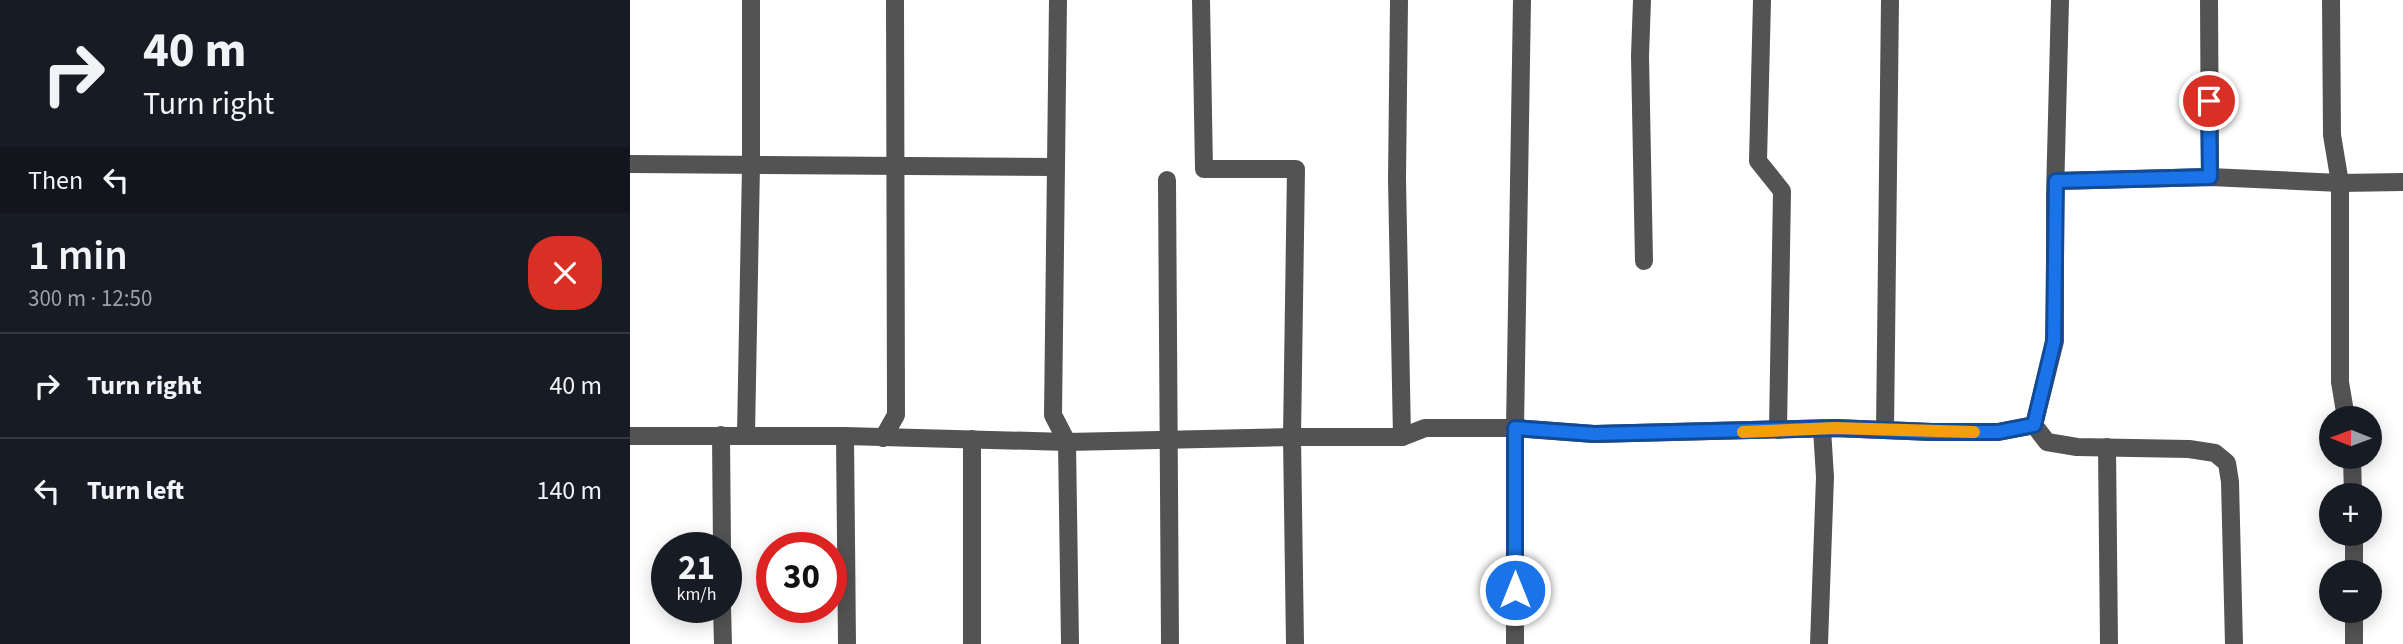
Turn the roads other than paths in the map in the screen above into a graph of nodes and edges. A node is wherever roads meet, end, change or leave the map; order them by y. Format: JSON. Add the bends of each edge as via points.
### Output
{"nodes":[{"id":1,"x":751,"y":0,"type":"edge"},
{"id":2,"x":895,"y":0,"type":"edge"},
{"id":3,"x":1058,"y":0,"type":"edge"},
{"id":4,"x":1201,"y":0,"type":"edge"},
{"id":5,"x":1522,"y":0,"type":"edge"},
{"id":6,"x":1642,"y":0,"type":"edge"},
{"id":7,"x":1762,"y":0,"type":"edge"},
{"id":8,"x":1890,"y":0,"type":"edge"},
{"id":9,"x":2060,"y":0,"type":"edge"},
{"id":10,"x":2209,"y":0,"type":"edge"},
{"id":11,"x":2331,"y":0,"type":"edge"},
{"id":12,"x":1399,"y":1,"type":"edge"},
{"id":13,"x":630,"y":164,"type":"edge"},
{"id":14,"x":751,"y":165,"type":"junction"},
{"id":15,"x":894,"y":167,"type":"junction"},
{"id":16,"x":1055,"y":167,"type":"junction"},
{"id":17,"x":2210,"y":177,"type":"junction"},
{"id":18,"x":1167,"y":180,"type":"dead end"},
{"id":19,"x":2056,"y":181,"type":"junction"},
{"id":20,"x":2403,"y":182,"type":"edge"},
{"id":21,"x":2340,"y":183,"type":"junction"},
{"id":22,"x":1644,"y":261,"type":"dead end"},
{"id":23,"x":2344,"y":406,"type":"edge"},
{"id":24,"x":2034,"y":425,"type":"junction"},
{"id":25,"x":1515,"y":428,"type":"junction"},
{"id":26,"x":1822,"y":429,"type":"junction"},
{"id":27,"x":1778,"y":430,"type":"junction"},
{"id":28,"x":1885,"y":430,"type":"junction"},
{"id":29,"x":721,"y":435,"type":"junction"},
{"id":30,"x":746,"y":435,"type":"junction"},
{"id":31,"x":630,"y":436,"type":"edge"},
{"id":32,"x":845,"y":436,"type":"junction"},
{"id":33,"x":1292,"y":437,"type":"junction"},
{"id":34,"x":1402,"y":437,"type":"junction"},
{"id":35,"x":883,"y":438,"type":"junction"},
{"id":36,"x":972,"y":439,"type":"junction"},
{"id":37,"x":1169,"y":439,"type":"junction"},
{"id":38,"x":1067,"y":442,"type":"junction"},
{"id":39,"x":2107,"y":447,"type":"junction"},
{"id":40,"x":722,"y":532,"type":"edge"},
{"id":41,"x":722,"y":623,"type":"edge"},
{"id":42,"x":2354,"y":623,"type":"edge"},
{"id":43,"x":723,"y":644,"type":"edge"},
{"id":44,"x":847,"y":644,"type":"edge"},
{"id":45,"x":972,"y":644,"type":"edge"},
{"id":46,"x":1070,"y":644,"type":"edge"},
{"id":47,"x":1170,"y":644,"type":"edge"},
{"id":48,"x":1295,"y":644,"type":"edge"},
{"id":49,"x":1515,"y":644,"type":"edge"},
{"id":50,"x":1819,"y":644,"type":"edge"},
{"id":51,"x":2109,"y":644,"type":"edge"},
{"id":52,"x":2234,"y":644,"type":"edge"},
{"id":53,"x":2354,"y":644,"type":"edge"}],
"edges":[{"from":1,"to":14,"type":"street"},
{"from":2,"to":15,"type":"street"},
{"from":3,"to":16,"type":"street"},
{"from":4,"to":33,"type":"street","via":[[1204,169],[1296,169]]},
{"from":5,"to":25,"type":"street"},
{"from":6,"to":22,"type":"street"},
{"from":7,"to":27,"type":"street","via":[[1758,161],[1782,191]]},
{"from":8,"to":28,"type":"street"},
{"from":9,"to":19,"type":"street"},
{"from":10,"to":17,"type":"street"},
{"from":11,"to":21,"type":"street","via":[[2332,135]]},
{"from":12,"to":34,"type":"street"},
{"from":13,"to":14,"type":"street"},
{"from":14,"to":15,"type":"street"},
{"from":14,"to":30,"type":"street"},
{"from":15,"to":16,"type":"street"},
{"from":15,"to":35,"type":"street","via":[[896,415]]},
{"from":16,"to":38,"type":"street","via":[[1053,415]]},
{"from":17,"to":19,"type":"street"},
{"from":17,"to":21,"type":"street"},
{"from":18,"to":37,"type":"street"},
{"from":19,"to":24,"type":"street","via":[[2054,341]]},
{"from":20,"to":21,"type":"street"},
{"from":21,"to":23,"type":"street","via":[[2340,382]]},
{"from":24,"to":28,"type":"street","via":[[1998,432]]},
{"from":24,"to":39,"type":"street","via":[[2047,442]]},
{"from":25,"to":27,"type":"street","via":[[1594,434]]},
{"from":25,"to":34,"type":"street","via":[[1425,428]]},
{"from":25,"to":49,"type":"street"},
{"from":26,"to":27,"type":"street"},
{"from":26,"to":28,"type":"street"},
{"from":26,"to":50,"type":"street","via":[[1825,477]]},
{"from":29,"to":30,"type":"street"},
{"from":29,"to":31,"type":"street"},
{"from":29,"to":40,"type":"street"},
{"from":30,"to":32,"type":"street"},
{"from":32,"to":35,"type":"street"},
{"from":32,"to":44,"type":"street"},
{"from":33,"to":34,"type":"street"},
{"from":33,"to":37,"type":"street"},
{"from":33,"to":48,"type":"street"},
{"from":35,"to":36,"type":"street"},
{"from":36,"to":38,"type":"street"},
{"from":36,"to":45,"type":"street"},
{"from":37,"to":38,"type":"street"},
{"from":37,"to":47,"type":"street"},
{"from":38,"to":46,"type":"street"},
{"from":39,"to":51,"type":"street"},
{"from":39,"to":52,"type":"street","via":[[2189,449],[2215,453],[2227,463]]},
{"from":41,"to":43,"type":"street"},
{"from":42,"to":53,"type":"street"}]}
